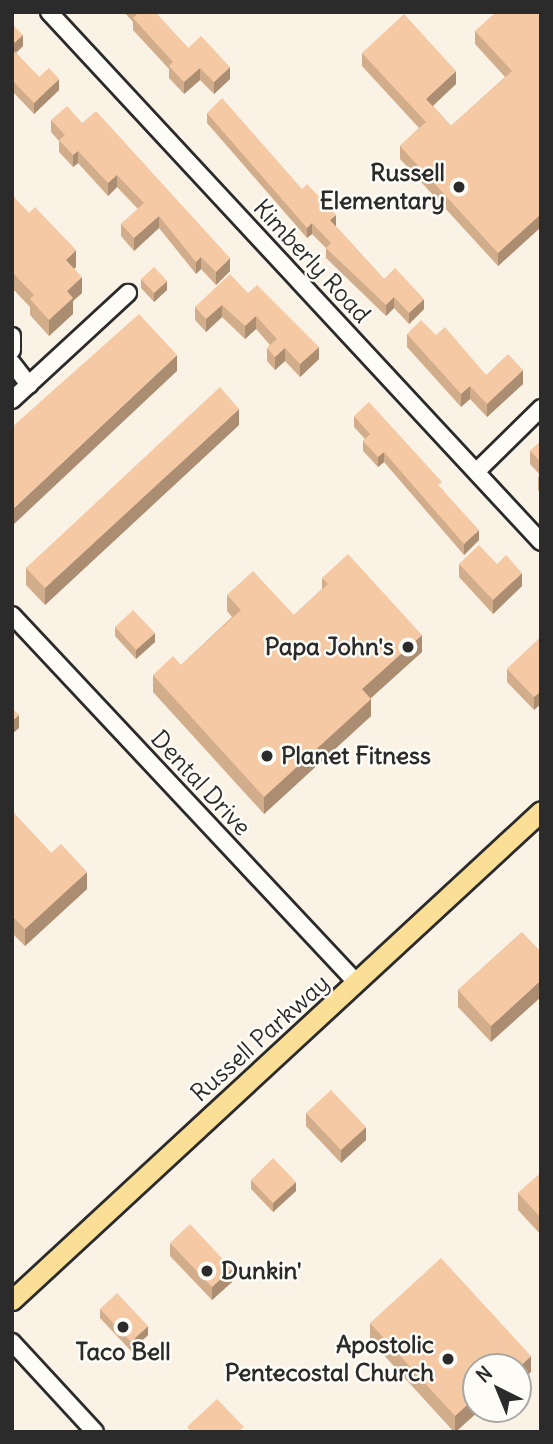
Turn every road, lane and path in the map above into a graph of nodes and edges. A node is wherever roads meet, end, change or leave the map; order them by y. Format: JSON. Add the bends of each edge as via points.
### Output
{"nodes":[{"id":1,"x":48,"y":12,"type":"edge"},
{"id":2,"x":128,"y":293,"type":"dead end"},
{"id":3,"x":12,"y":336,"type":"edge"},
{"id":4,"x":12,"y":350,"type":"edge"},
{"id":5,"x":12,"y":363,"type":"edge"},
{"id":6,"x":29,"y":384,"type":"junction"},
{"id":7,"x":12,"y":400,"type":"edge"},
{"id":8,"x":541,"y":408,"type":"edge"},
{"id":9,"x":477,"y":471,"type":"junction"},
{"id":10,"x":541,"y":542,"type":"edge"},
{"id":11,"x":12,"y":615,"type":"edge"},
{"id":12,"x":541,"y":811,"type":"edge"},
{"id":13,"x":356,"y":983,"type":"junction"},
{"id":14,"x":12,"y":1300,"type":"edge"},
{"id":15,"x":12,"y":1342,"type":"edge"},
{"id":16,"x":95,"y":1432,"type":"edge"}],
"edges":[{"from":1,"to":9,"type":"street","name":"Kimberly Road"},
{"from":2,"to":6,"type":"street"},
{"from":3,"to":4,"type":"street"},
{"from":5,"to":6,"type":"street"},
{"from":6,"to":7,"type":"street"},
{"from":8,"to":9,"type":"street"},
{"from":9,"to":10,"type":"street","name":"Kimberly Road"},
{"from":11,"to":13,"type":"street","name":"Dental Drive"},
{"from":12,"to":13,"type":"main road","name":"Russell Parkway"},
{"from":13,"to":14,"type":"main road","name":"Russell Parkway"},
{"from":15,"to":16,"type":"street"}]}
